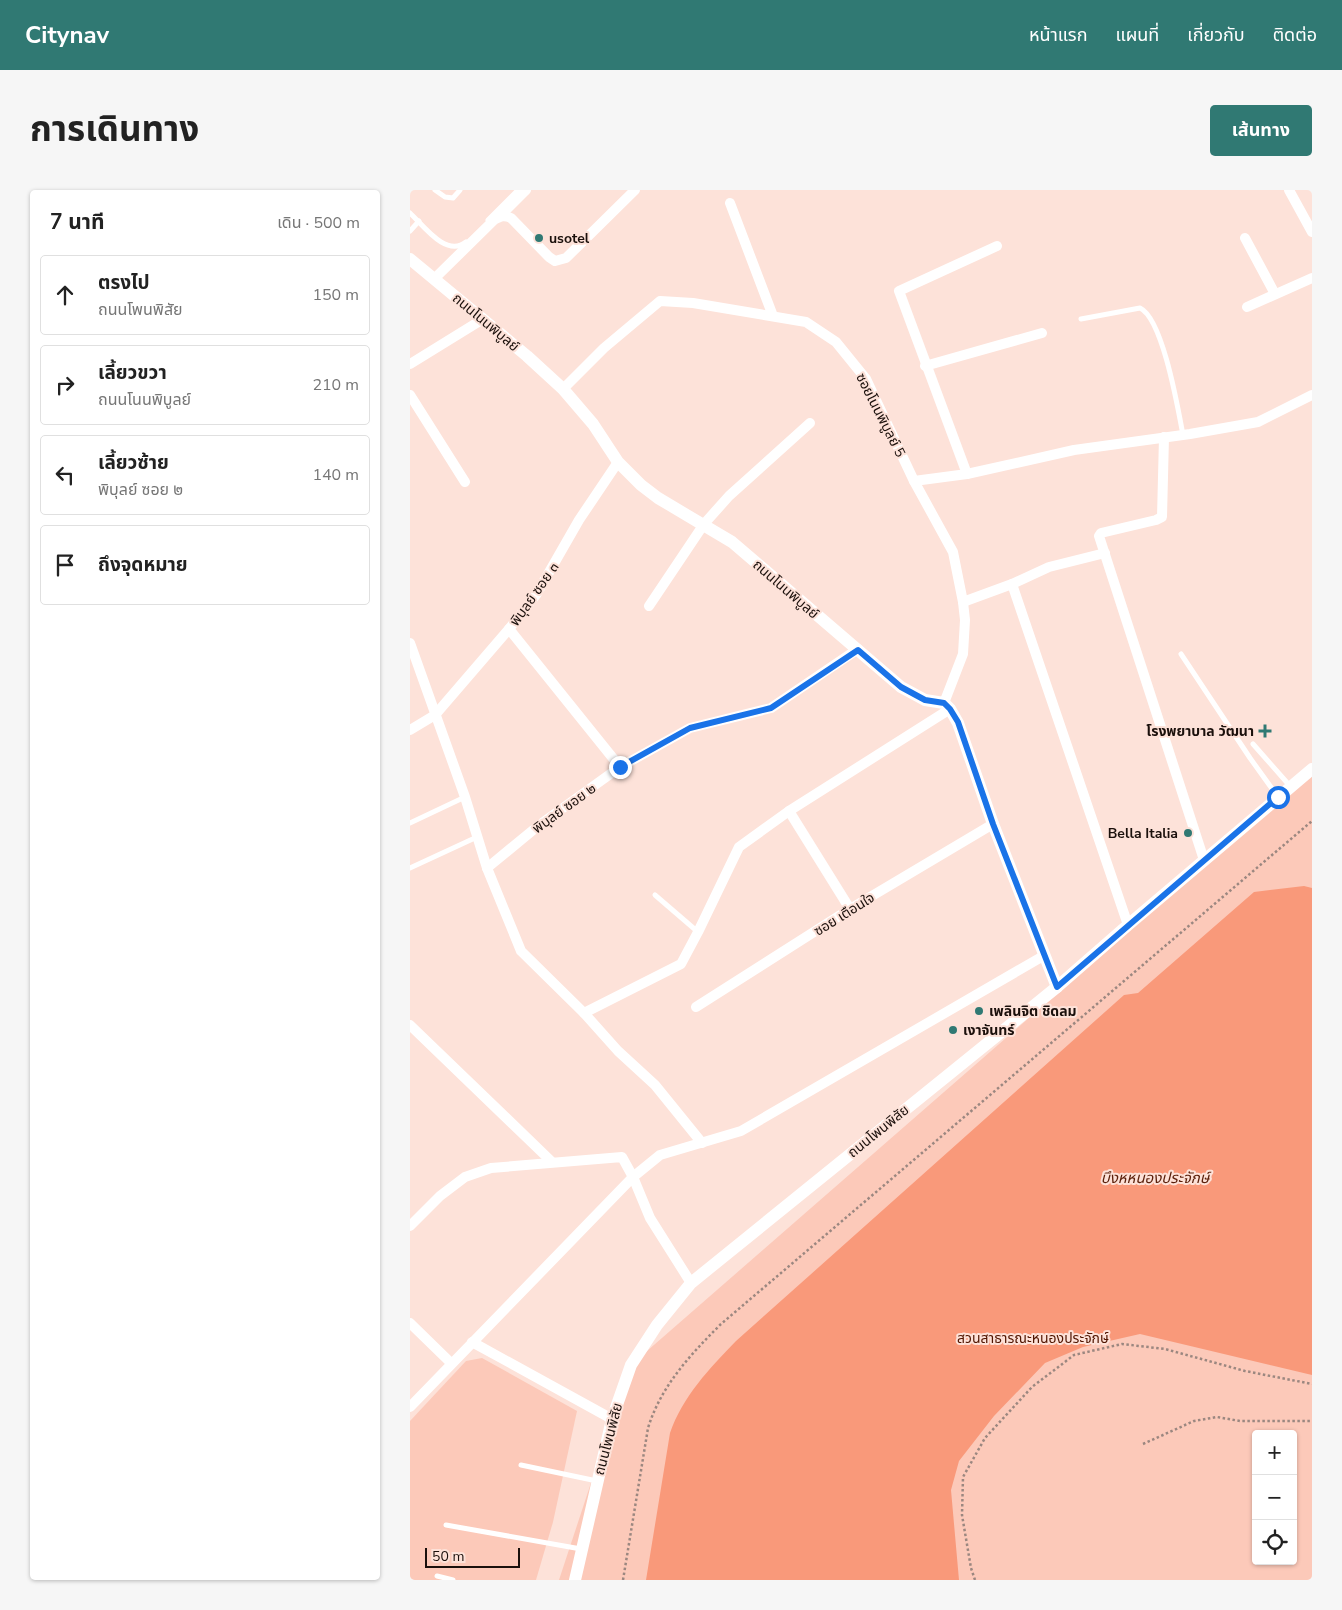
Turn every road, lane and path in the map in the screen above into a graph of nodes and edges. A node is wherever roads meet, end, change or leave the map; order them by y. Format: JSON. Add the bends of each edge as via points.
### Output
{"nodes":[{"id":1,"x":435,"y":190,"type":"edge"},
{"id":2,"x":460,"y":190,"type":"edge"},
{"id":3,"x":518,"y":190,"type":"edge"},
{"id":4,"x":526,"y":190,"type":"edge"},
{"id":5,"x":636,"y":190,"type":"edge"},
{"id":6,"x":1289,"y":190,"type":"edge"},
{"id":7,"x":730,"y":204,"type":"dead end"},
{"id":8,"x":410,"y":213,"type":"edge"},
{"id":9,"x":500,"y":216,"type":"junction"},
{"id":10,"x":418,"y":221,"type":"junction"},
{"id":11,"x":410,"y":231,"type":"edge"},
{"id":12,"x":1312,"y":232,"type":"edge"},
{"id":13,"x":1245,"y":238,"type":"dead end"},
{"id":14,"x":997,"y":246,"type":"dead end"},
{"id":15,"x":410,"y":259,"type":"edge"},
{"id":16,"x":1312,"y":278,"type":"edge"},
{"id":17,"x":434,"y":279,"type":"junction"},
{"id":18,"x":1275,"y":294,"type":"junction"},
{"id":19,"x":1246,"y":307,"type":"dead end"},
{"id":20,"x":773,"y":316,"type":"junction"},
{"id":21,"x":483,"y":319,"type":"junction"},
{"id":22,"x":1081,"y":319,"type":"dead end"},
{"id":23,"x":1042,"y":333,"type":"dead end"},
{"id":24,"x":410,"y":364,"type":"edge"},
{"id":25,"x":925,"y":366,"type":"junction"},
{"id":26,"x":563,"y":389,"type":"junction"},
{"id":27,"x":410,"y":395,"type":"edge"},
{"id":28,"x":1312,"y":395,"type":"edge"},
{"id":29,"x":810,"y":423,"type":"dead end"},
{"id":30,"x":1183,"y":435,"type":"junction"},
{"id":31,"x":1164,"y":437,"type":"junction"},
{"id":32,"x":618,"y":462,"type":"junction"},
{"id":33,"x":967,"y":474,"type":"junction"},
{"id":34,"x":914,"y":480,"type":"junction"},
{"id":35,"x":465,"y":482,"type":"dead end"},
{"id":36,"x":704,"y":524,"type":"junction"},
{"id":37,"x":1105,"y":552,"type":"junction"},
{"id":38,"x":1012,"y":584,"type":"junction"},
{"id":39,"x":963,"y":602,"type":"junction"},
{"id":40,"x":649,"y":606,"type":"dead end"},
{"id":41,"x":509,"y":629,"type":"junction"},
{"id":42,"x":410,"y":643,"type":"edge"},
{"id":43,"x":858,"y":650,"type":"junction"},
{"id":44,"x":1181,"y":654,"type":"dead end"},
{"id":45,"x":947,"y":706,"type":"junction"},
{"id":46,"x":435,"y":715,"type":"junction"},
{"id":47,"x":410,"y":730,"type":"edge"},
{"id":48,"x":1253,"y":744,"type":"dead end"},
{"id":49,"x":620,"y":767,"type":"junction"},
{"id":50,"x":1312,"y":769,"type":"edge"},
{"id":51,"x":1290,"y":787,"type":"junction"},
{"id":52,"x":1278,"y":797,"type":"junction"},
{"id":53,"x":465,"y":798,"type":"junction"},
{"id":54,"x":789,"y":811,"type":"junction"},
{"id":55,"x":1312,"y":821,"type":"edge"},
{"id":56,"x":410,"y":823,"type":"edge"},
{"id":57,"x":993,"y":824,"type":"junction"},
{"id":58,"x":477,"y":837,"type":"junction"},
{"id":59,"x":1204,"y":860,"type":"junction"},
{"id":60,"x":410,"y":868,"type":"edge"},
{"id":61,"x":487,"y":868,"type":"junction"},
{"id":62,"x":655,"y":895,"type":"dead end"},
{"id":63,"x":850,"y":909,"type":"junction"},
{"id":64,"x":1128,"y":925,"type":"junction"},
{"id":65,"x":698,"y":932,"type":"junction"},
{"id":66,"x":1045,"y":955,"type":"junction"},
{"id":67,"x":1057,"y":987,"type":"junction"},
{"id":68,"x":696,"y":1007,"type":"dead end"},
{"id":69,"x":584,"y":1014,"type":"junction"},
{"id":70,"x":410,"y":1026,"type":"edge"},
{"id":71,"x":702,"y":1143,"type":"junction"},
{"id":72,"x":552,"y":1162,"type":"junction"},
{"id":73,"x":633,"y":1177,"type":"junction"},
{"id":74,"x":410,"y":1226,"type":"edge"},
{"id":75,"x":691,"y":1283,"type":"junction"},
{"id":76,"x":410,"y":1323,"type":"edge"},
{"id":77,"x":472,"y":1342,"type":"junction"},
{"id":78,"x":451,"y":1363,"type":"junction"},
{"id":79,"x":1312,"y":1384,"type":"edge"},
{"id":80,"x":410,"y":1407,"type":"edge"},
{"id":81,"x":612,"y":1419,"type":"junction"},
{"id":82,"x":1312,"y":1421,"type":"edge"},
{"id":83,"x":1143,"y":1444,"type":"dead end"},
{"id":84,"x":521,"y":1465,"type":"dead end"},
{"id":85,"x":597,"y":1481,"type":"junction"},
{"id":86,"x":446,"y":1525,"type":"dead end"},
{"id":87,"x":582,"y":1549,"type":"junction"},
{"id":88,"x":437,"y":1576,"type":"dead end"},
{"id":89,"x":453,"y":1580,"type":"edge"},
{"id":90,"x":575,"y":1580,"type":"edge"},
{"id":91,"x":624,"y":1580,"type":"edge"},
{"id":92,"x":975,"y":1580,"type":"edge"}],
"edges":[{"from":1,"to":2,"type":"lane","via":[[453,198]]},
{"from":3,"to":10,"type":"lane","via":[[464,244],[439,241]]},
{"from":4,"to":9,"type":"street"},
{"from":5,"to":9,"type":"street","via":[[561,261],[549,257],[511,218]]},
{"from":6,"to":12,"type":"street"},
{"from":7,"to":20,"type":"street"},
{"from":8,"to":10,"type":"lane"},
{"from":9,"to":17,"type":"street"},
{"from":10,"to":11,"type":"lane"},
{"from":13,"to":18,"type":"street"},
{"from":14,"to":25,"type":"street","via":[[899,291]]},
{"from":15,"to":17,"type":"street","name":"ถนนโนนพิบูลย์"},
{"from":16,"to":18,"type":"street"},
{"from":17,"to":21,"type":"street","name":"ถนนโนนพิบูลย์"},
{"from":18,"to":19,"type":"street"},
{"from":20,"to":26,"type":"street","name":"ซอยโนนพิบูลย์ 5","via":[[660,300]]},
{"from":20,"to":34,"type":"street","name":"ซอยโนนพิบูลย์ 5","via":[[806,322],[836,342],[866,379]]},
{"from":21,"to":24,"type":"street"},
{"from":21,"to":26,"type":"street","name":"ถนนโนนพิบูลย์"},
{"from":22,"to":30,"type":"lane","via":[[1140,308],[1147,313],[1161,343]]},
{"from":23,"to":25,"type":"street"},
{"from":25,"to":33,"type":"street"},
{"from":26,"to":32,"type":"street","name":"ถนนโนนพิบูลย์","via":[[593,424]]},
{"from":27,"to":35,"type":"street"},
{"from":28,"to":30,"type":"street","via":[[1258,422]]},
{"from":29,"to":36,"type":"street","via":[[748,478]]},
{"from":30,"to":31,"type":"street"},
{"from":31,"to":33,"type":"street","via":[[1074,450]]},
{"from":31,"to":37,"type":"street","via":[[1163,515],[1160,519],[1101,532],[1099,536]]},
{"from":32,"to":36,"type":"street","name":"ถนนโนนพิบูลย์","via":[[641,486]]},
{"from":32,"to":41,"type":"street","name":"พิบุลย์ ซอย ๓","via":[[579,520],[536,595]]},
{"from":33,"to":34,"type":"street"},
{"from":34,"to":39,"type":"street","name":"ซอยโนนพิบูลย์ 5","via":[[953,552]]},
{"from":36,"to":40,"type":"street"},
{"from":36,"to":43,"type":"street","name":"ถนนโนนพิบูลย์","via":[[732,542]]},
{"from":37,"to":38,"type":"street","via":[[1049,567]]},
{"from":37,"to":59,"type":"street"},
{"from":38,"to":39,"type":"street"},
{"from":38,"to":64,"type":"street"},
{"from":39,"to":45,"type":"street","name":"ซอยโนนพิบูลย์ 5","via":[[963,654]]},
{"from":41,"to":46,"type":"street","name":"พิบุลย์ ซอย ๓"},
{"from":41,"to":49,"type":"street"},
{"from":42,"to":46,"type":"street"},
{"from":43,"to":45,"type":"street","name":"ถนนโนนพิบูลย์","via":[[901,687],[925,700]]},
{"from":43,"to":49,"type":"street","name":"พิบุลย์ ซอย ๒","via":[[771,708],[690,728]]},
{"from":44,"to":52,"type":"lane"},
{"from":45,"to":54,"type":"street"},
{"from":45,"to":57,"type":"street","via":[[958,722]]},
{"from":46,"to":47,"type":"street","name":"พิบุลย์ ซอย ๓"},
{"from":46,"to":53,"type":"street"},
{"from":48,"to":51,"type":"lane"},
{"from":49,"to":61,"type":"street","name":"พิบุลย์ ซอย ๒","via":[[538,826]]},
{"from":50,"to":51,"type":"street","name":"ถนนโพนพิสัย"},
{"from":51,"to":52,"type":"street","name":"ถนนโพนพิสัย"},
{"from":52,"to":59,"type":"street","name":"ถนนโพนพิสัย"},
{"from":53,"to":56,"type":"lane"},
{"from":53,"to":58,"type":"street"},
{"from":54,"to":63,"type":"street"},
{"from":54,"to":65,"type":"street","via":[[739,847]]},
{"from":55,"to":91,"type":"path","via":[[721,1324],[688,1357],[654,1411],[648,1428]]},
{"from":57,"to":63,"type":"street","name":"ซอย เตือนใจ"},
{"from":57,"to":66,"type":"street"},
{"from":58,"to":60,"type":"lane"},
{"from":58,"to":61,"type":"street"},
{"from":59,"to":64,"type":"street","name":"ถนนโพนพิสัย"},
{"from":61,"to":69,"type":"street","via":[[521,951]]},
{"from":62,"to":65,"type":"lane"},
{"from":63,"to":68,"type":"street","name":"ซอย เตือนใจ"},
{"from":64,"to":67,"type":"street","name":"ถนนโพนพิสัย"},
{"from":65,"to":69,"type":"street","via":[[681,964]]},
{"from":66,"to":67,"type":"street"},
{"from":66,"to":71,"type":"street","via":[[741,1131]]},
{"from":67,"to":75,"type":"street","name":"ถนนโพนพิสัย"},
{"from":69,"to":71,"type":"street","via":[[655,1085]]},
{"from":70,"to":72,"type":"street"},
{"from":71,"to":73,"type":"street","via":[[660,1155]]},
{"from":72,"to":73,"type":"street","via":[[622,1157]]},
{"from":72,"to":74,"type":"street","via":[[491,1168],[465,1177]]},
{"from":73,"to":75,"type":"street","via":[[650,1218]]},
{"from":73,"to":77,"type":"street"},
{"from":75,"to":81,"type":"street","name":"ถนนโพนพิสัย","via":[[657,1325],[631,1365]]},
{"from":76,"to":78,"type":"street"},
{"from":77,"to":78,"type":"street"},
{"from":77,"to":81,"type":"street"},
{"from":78,"to":80,"type":"street"},
{"from":79,"to":92,"type":"path","via":[[1245,1371],[1165,1349],[1122,1344],[1074,1355],[1032,1387],[985,1438],[963,1477],[962,1515]]},
{"from":81,"to":85,"type":"street","name":"ถนนโพนพิสัย"},
{"from":82,"to":83,"type":"path","via":[[1217,1417],[1194,1421]]},
{"from":84,"to":85,"type":"lane"},
{"from":85,"to":87,"type":"street","name":"ถนนโพนพิสัย"},
{"from":86,"to":87,"type":"lane"},
{"from":87,"to":90,"type":"street","name":"ถนนโพนพิสัย"},
{"from":88,"to":89,"type":"lane"}]}
